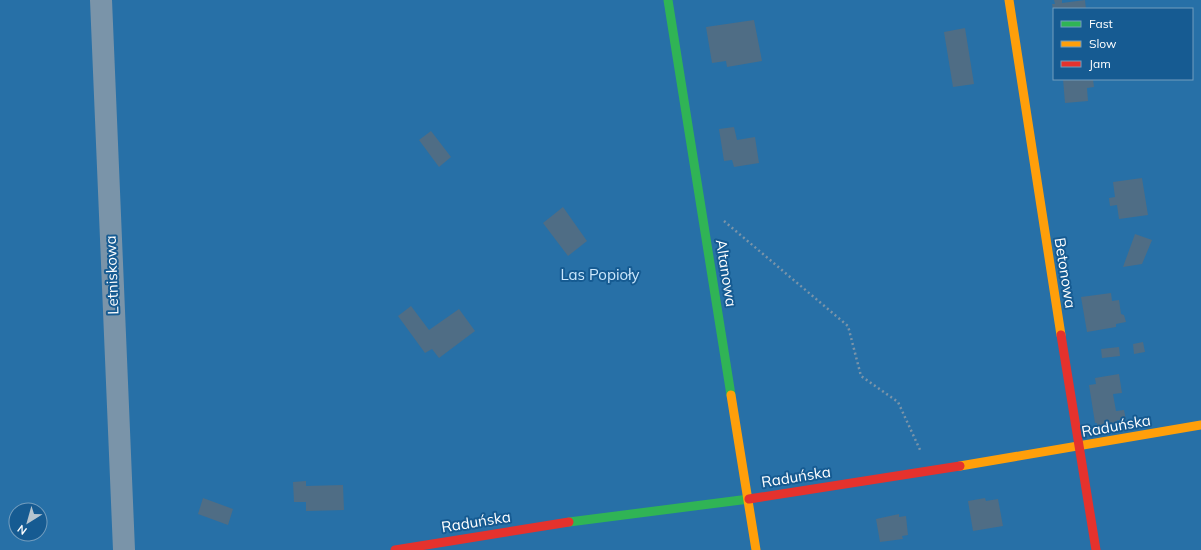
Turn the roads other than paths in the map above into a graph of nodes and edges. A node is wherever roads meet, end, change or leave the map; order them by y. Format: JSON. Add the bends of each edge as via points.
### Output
{"nodes":[{"id":1,"x":101,"y":0,"type":"edge"},
{"id":2,"x":668,"y":0,"type":"edge"},
{"id":3,"x":1009,"y":0,"type":"edge"},
{"id":4,"x":1201,"y":425,"type":"edge"},
{"id":5,"x":1078,"y":447,"type":"junction"},
{"id":6,"x":747,"y":499,"type":"junction"},
{"id":7,"x":421,"y":548,"type":"edge"},
{"id":8,"x":124,"y":550,"type":"edge"},
{"id":9,"x":395,"y":550,"type":"edge"},
{"id":10,"x":756,"y":550,"type":"edge"},
{"id":11,"x":1096,"y":550,"type":"edge"}],
"edges":[{"from":1,"to":8,"type":"street","name":"Letniskowa"},
{"from":2,"to":6,"type":"street","name":"Altanowa"},
{"from":3,"to":5,"type":"street","name":"Betonowa"},
{"from":4,"to":5,"type":"street","name":"Raduńska"},
{"from":5,"to":6,"type":"street","name":"Raduńska"},
{"from":5,"to":11,"type":"street","name":"Betonowa"},
{"from":6,"to":7,"type":"street","name":"Raduńska","via":[[603,517]]},
{"from":6,"to":10,"type":"street","name":"Altanowa"},
{"from":7,"to":9,"type":"street","name":"Raduńska"}]}
